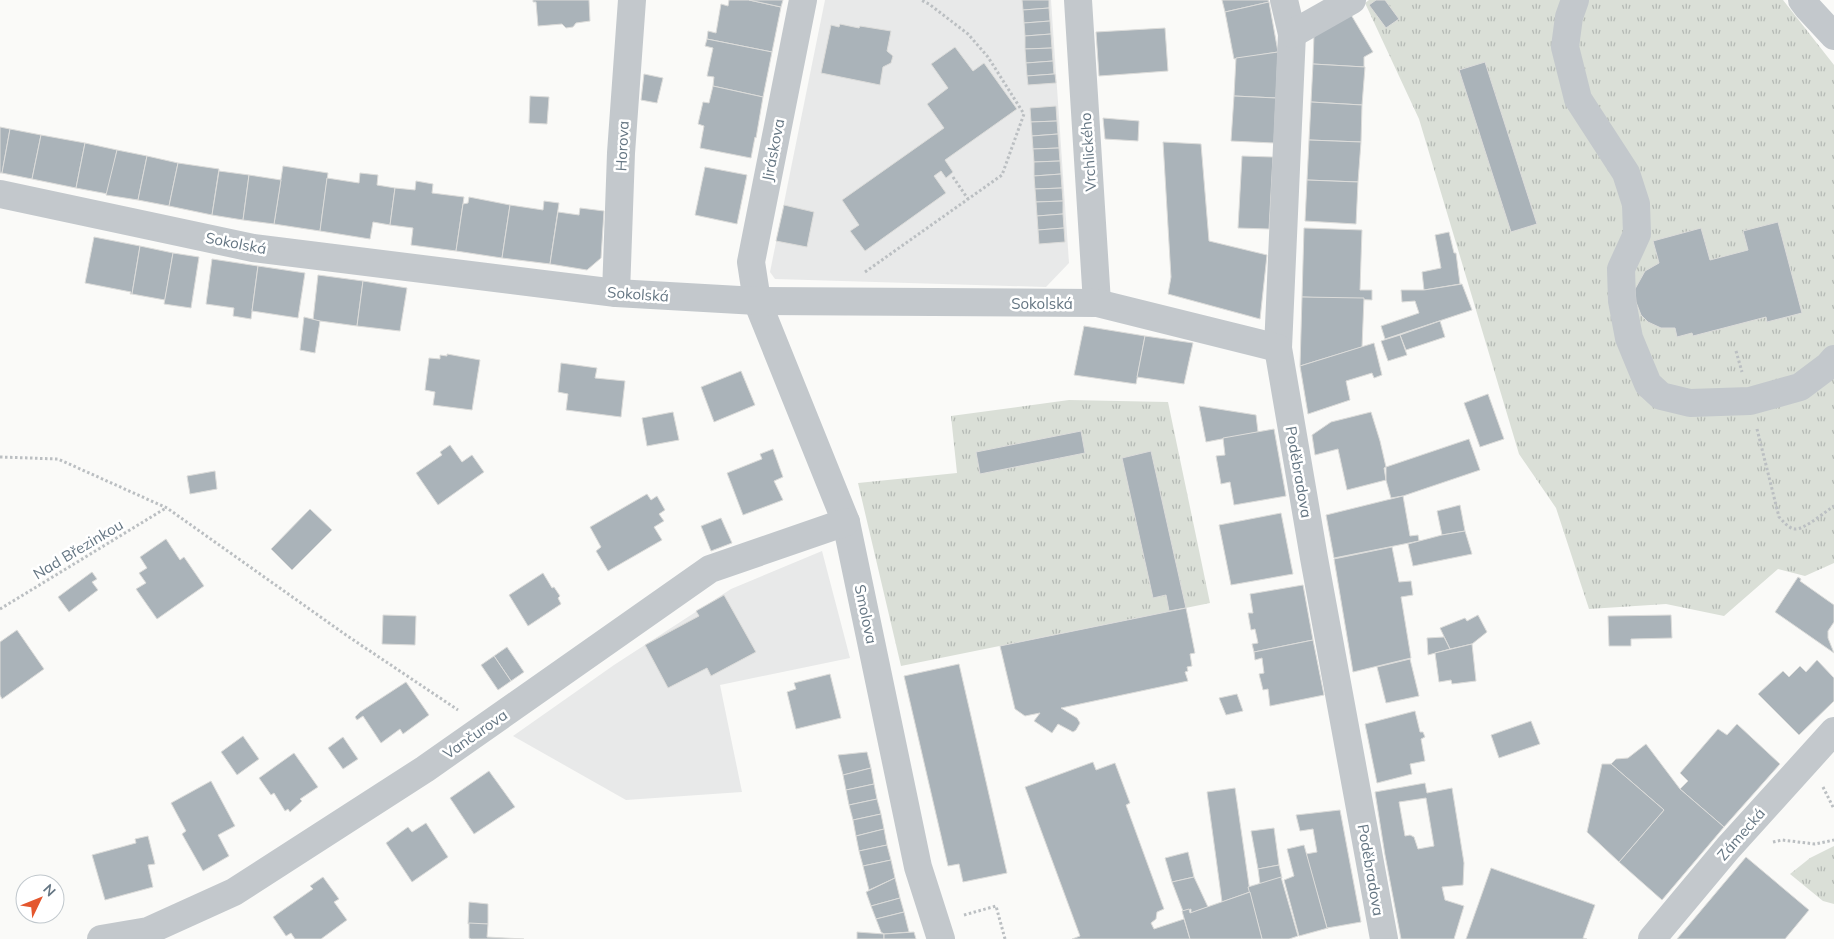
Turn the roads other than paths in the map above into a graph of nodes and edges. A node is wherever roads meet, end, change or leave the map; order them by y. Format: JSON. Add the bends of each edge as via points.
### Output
{"nodes":[{"id":1,"x":632,"y":0,"type":"edge"},
{"id":2,"x":803,"y":0,"type":"edge"},
{"id":3,"x":1078,"y":0,"type":"edge"},
{"id":4,"x":1284,"y":0,"type":"edge"},
{"id":5,"x":1352,"y":0,"type":"edge"},
{"id":6,"x":1575,"y":0,"type":"edge"},
{"id":7,"x":1805,"y":3,"type":"edge"},
{"id":8,"x":1292,"y":34,"type":"junction"},
{"id":9,"x":1834,"y":36,"type":"edge"},
{"id":10,"x":0,"y":194,"type":"edge"},
{"id":11,"x":616,"y":293,"type":"junction"},
{"id":12,"x":757,"y":300,"type":"junction"},
{"id":13,"x":1096,"y":303,"type":"junction"},
{"id":14,"x":1278,"y":348,"type":"junction"},
{"id":15,"x":1834,"y":359,"type":"edge"},
{"id":16,"x":846,"y":522,"type":"junction"},
{"id":17,"x":1834,"y":731,"type":"edge"},
{"id":18,"x":938,"y":931,"type":"edge"},
{"id":19,"x":101,"y":939,"type":"edge"},
{"id":20,"x":1384,"y":939,"type":"edge"},
{"id":21,"x":1652,"y":939,"type":"edge"}],
"edges":[{"from":1,"to":11,"type":"street","name":"Horova","via":[[621,153]]},
{"from":2,"to":12,"type":"street","name":"Jiráskova","via":[[751,262]]},
{"from":3,"to":13,"type":"street","name":"Vrchlického"},
{"from":4,"to":8,"type":"street","name":"Poděbradova"},
{"from":5,"to":8,"type":"street"},
{"from":6,"to":15,"type":"street","via":[[1565,47],[1578,99],[1626,173],[1636,204],[1637,234],[1621,269],[1622,301],[1629,338],[1648,384],[1662,396],[1690,403],[1750,401],[1800,387]]},
{"from":7,"to":9,"type":"street"},
{"from":8,"to":14,"type":"street","name":"Poděbradova"},
{"from":10,"to":11,"type":"street","name":"Sokolská","via":[[253,248]]},
{"from":11,"to":12,"type":"street","name":"Sokolská"},
{"from":12,"to":13,"type":"street","name":"Sokolská"},
{"from":12,"to":16,"type":"street","name":"Smolova"},
{"from":13,"to":14,"type":"street","name":"Sokolská"},
{"from":14,"to":20,"type":"street","name":"Poděbradova"},
{"from":16,"to":18,"type":"street","name":"Smolova","via":[[918,867]]},
{"from":16,"to":19,"type":"street","name":"Vančurova","via":[[710,569],[425,769],[234,892],[148,931]]},
{"from":17,"to":21,"type":"street","name":"Zámecká","via":[[1728,848]]}]}
